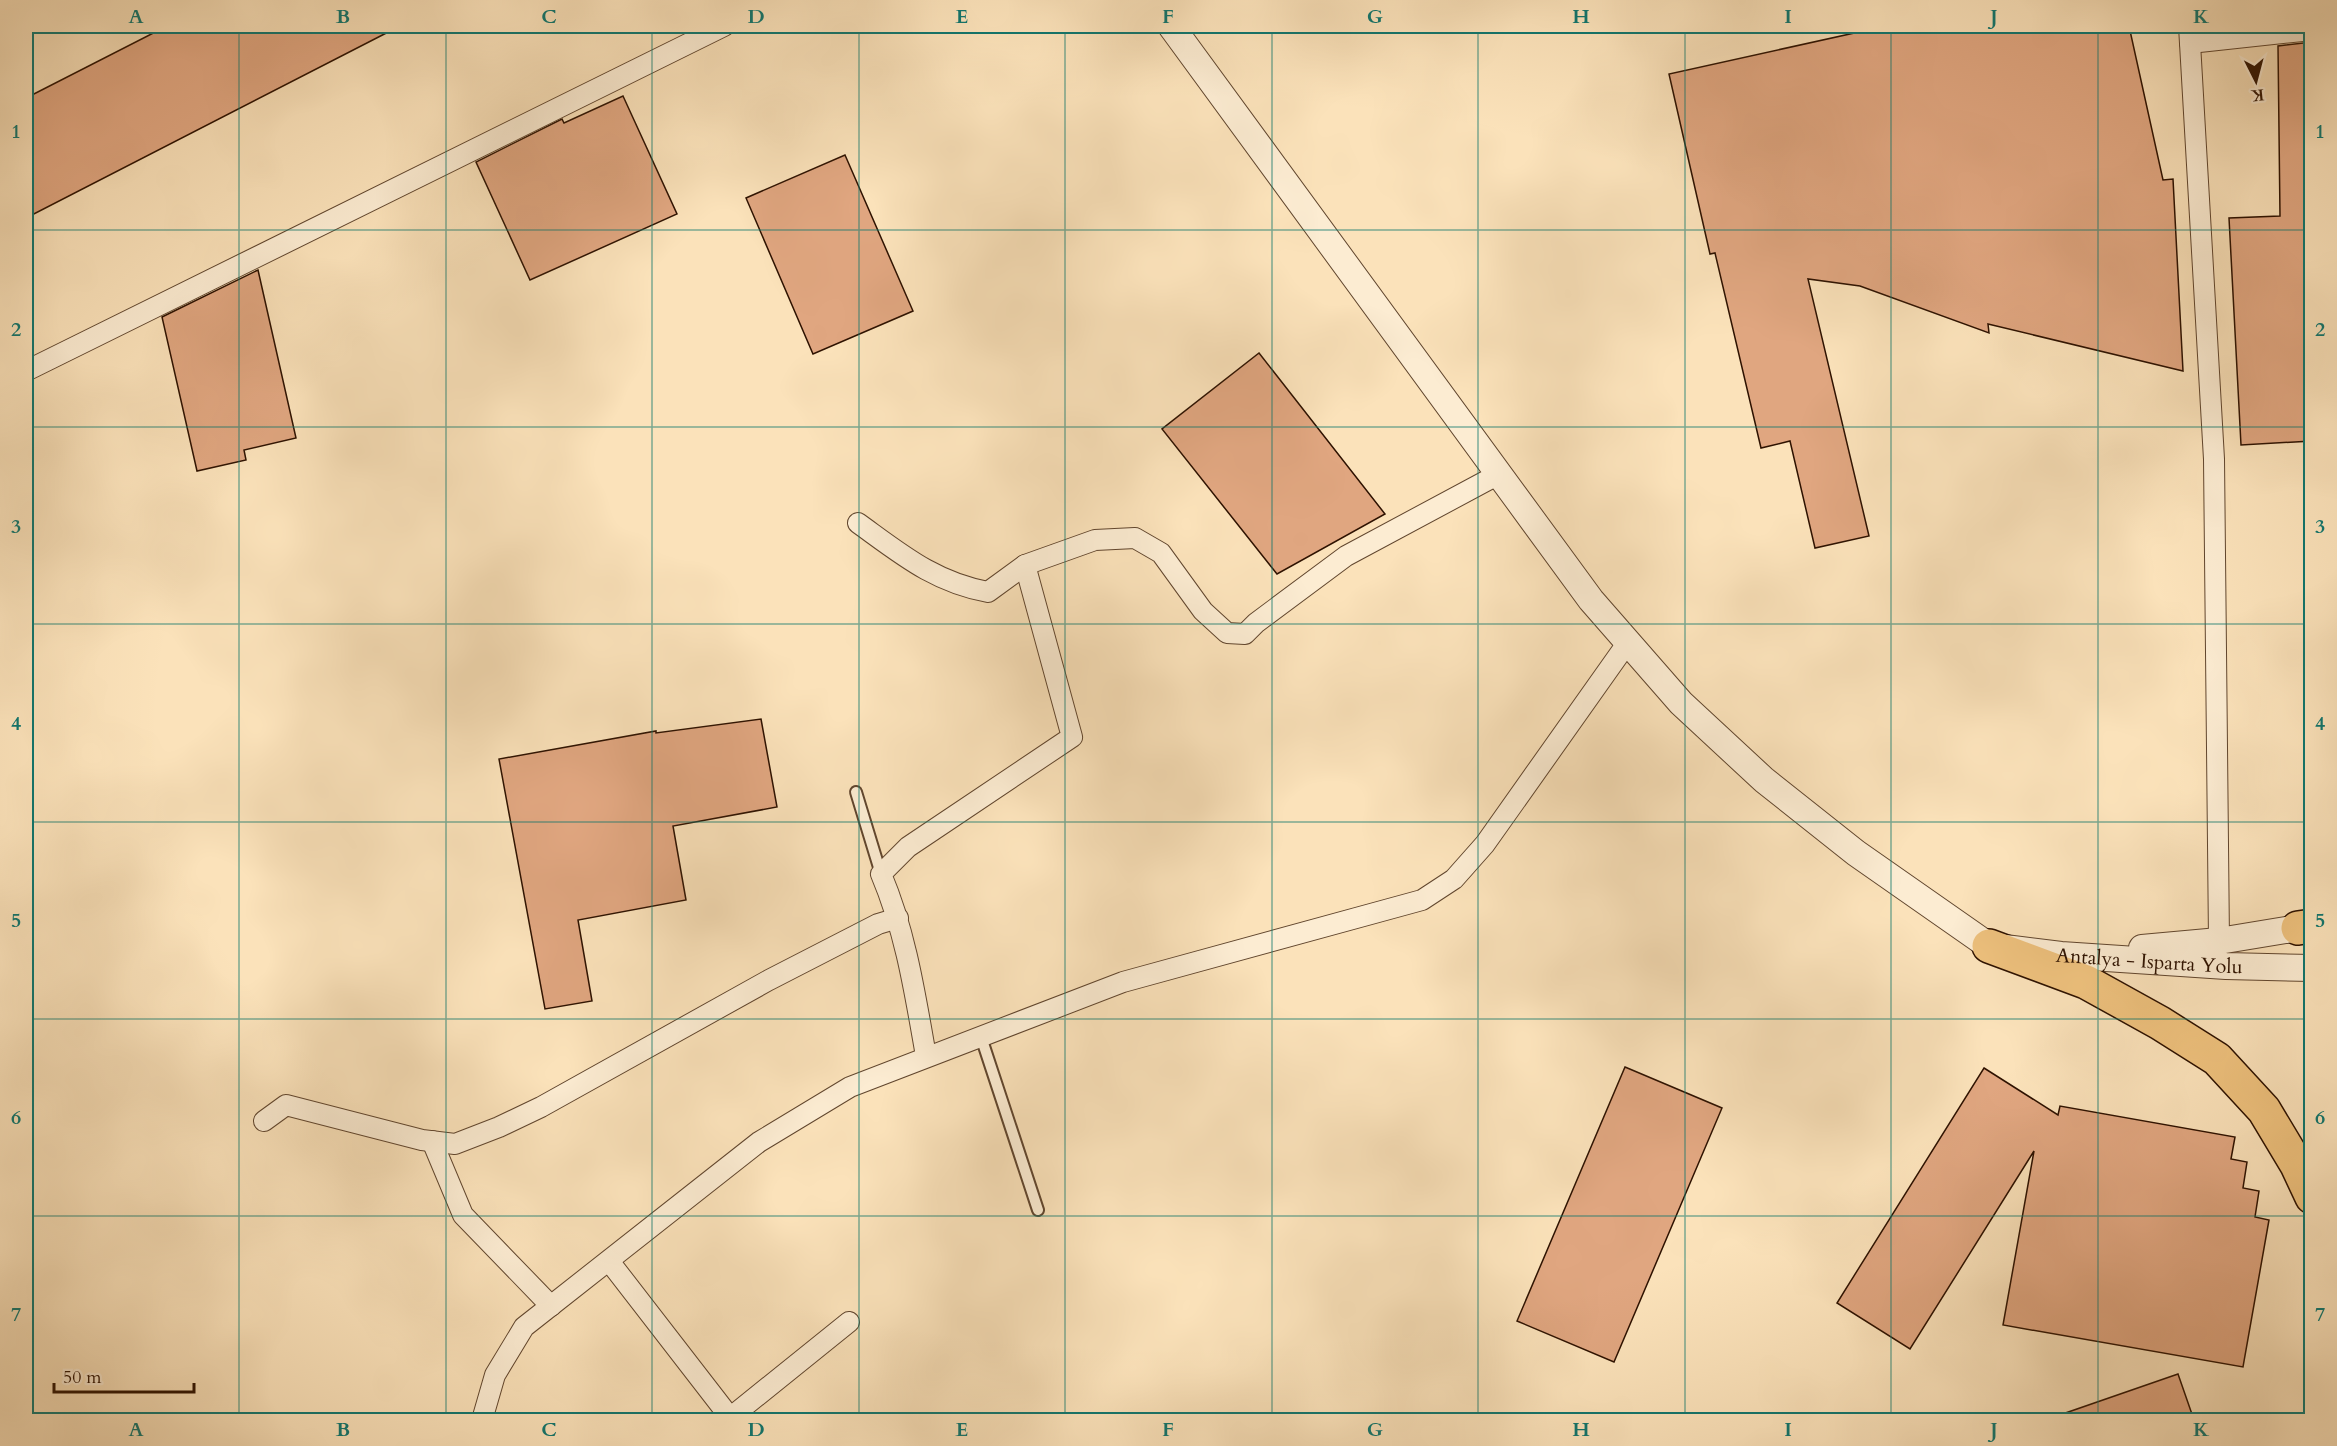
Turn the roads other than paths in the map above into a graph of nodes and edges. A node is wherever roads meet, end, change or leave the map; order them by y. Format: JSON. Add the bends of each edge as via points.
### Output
{"nodes":[{"id":1,"x":724,"y":26,"type":"edge"},
{"id":2,"x":1171,"y":26,"type":"edge"},
{"id":3,"x":2312,"y":30,"type":"edge"},
{"id":4,"x":2189,"y":34,"type":"edge"},
{"id":5,"x":26,"y":371,"type":"edge"},
{"id":6,"x":1499,"y":474,"type":"junction"},
{"id":7,"x":858,"y":523,"type":"dead end"},
{"id":8,"x":1025,"y":565,"type":"junction"},
{"id":9,"x":1628,"y":642,"type":"junction"},
{"id":10,"x":856,"y":792,"type":"dead end"},
{"id":11,"x":881,"y":874,"type":"junction"},
{"id":12,"x":898,"y":918,"type":"junction"},
{"id":13,"x":2307,"y":928,"type":"edge"},
{"id":14,"x":2219,"y":940,"type":"junction"},
{"id":15,"x":1989,"y":946,"type":"junction"},
{"id":16,"x":2061,"y":955,"type":"junction"},
{"id":17,"x":2312,"y":968,"type":"edge"},
{"id":18,"x":981,"y":1036,"type":"junction"},
{"id":19,"x":926,"y":1056,"type":"junction"},
{"id":20,"x":264,"y":1121,"type":"dead end"},
{"id":21,"x":432,"y":1141,"type":"junction"},
{"id":22,"x":2312,"y":1197,"type":"edge"},
{"id":23,"x":1038,"y":1210,"type":"dead end"},
{"id":24,"x":609,"y":1261,"type":"junction"},
{"id":25,"x":551,"y":1306,"type":"junction"},
{"id":26,"x":849,"y":1322,"type":"dead end"},
{"id":27,"x":731,"y":1419,"type":"edge"},
{"id":28,"x":482,"y":1420,"type":"edge"}],
"edges":[{"from":1,"to":5,"type":"street"},
{"from":2,"to":6,"type":"street"},
{"from":3,"to":4,"type":"street"},
{"from":4,"to":14,"type":"street","via":[[2214,459]]},
{"from":6,"to":8,"type":"street","via":[[1346,556],[1245,634],[1227,633],[1203,611],[1161,553],[1135,538],[1095,540]]},
{"from":6,"to":9,"type":"street","via":[[1591,600]]},
{"from":7,"to":8,"type":"street","via":[[924,571],[960,587],[988,592]]},
{"from":8,"to":11,"type":"street","via":[[1072,736],[908,847]]},
{"from":9,"to":15,"type":"street","via":[[1681,703],[1764,780],[1856,852]]},
{"from":9,"to":18,"type":"street","via":[[1485,844],[1454,879],[1422,900],[1123,982]]},
{"from":10,"to":11,"type":"lane"},
{"from":11,"to":12,"type":"street"},
{"from":12,"to":19,"type":"street"},
{"from":12,"to":21,"type":"street","via":[[878,924],[769,980],[499,1127],[455,1144]]},
{"from":13,"to":14,"type":"street","name":"Antalya - Isparta Yolu"},
{"from":14,"to":16,"type":"street","name":"Antalya - Isparta Yolu"},
{"from":15,"to":16,"type":"street"},
{"from":15,"to":22,"type":"highway","via":[[2086,982],[2217,1059],[2264,1110]]},
{"from":16,"to":17,"type":"street","name":"Antalya - Isparta Yolu"},
{"from":18,"to":19,"type":"street"},
{"from":18,"to":23,"type":"lane"},
{"from":19,"to":24,"type":"street","via":[[850,1087],[759,1142]]},
{"from":20,"to":21,"type":"street","via":[[286,1106]]},
{"from":21,"to":25,"type":"street","via":[[463,1215]]},
{"from":24,"to":25,"type":"street"},
{"from":24,"to":27,"type":"street"},
{"from":25,"to":28,"type":"street","via":[[524,1327],[495,1375]]},
{"from":26,"to":27,"type":"street"}]}
